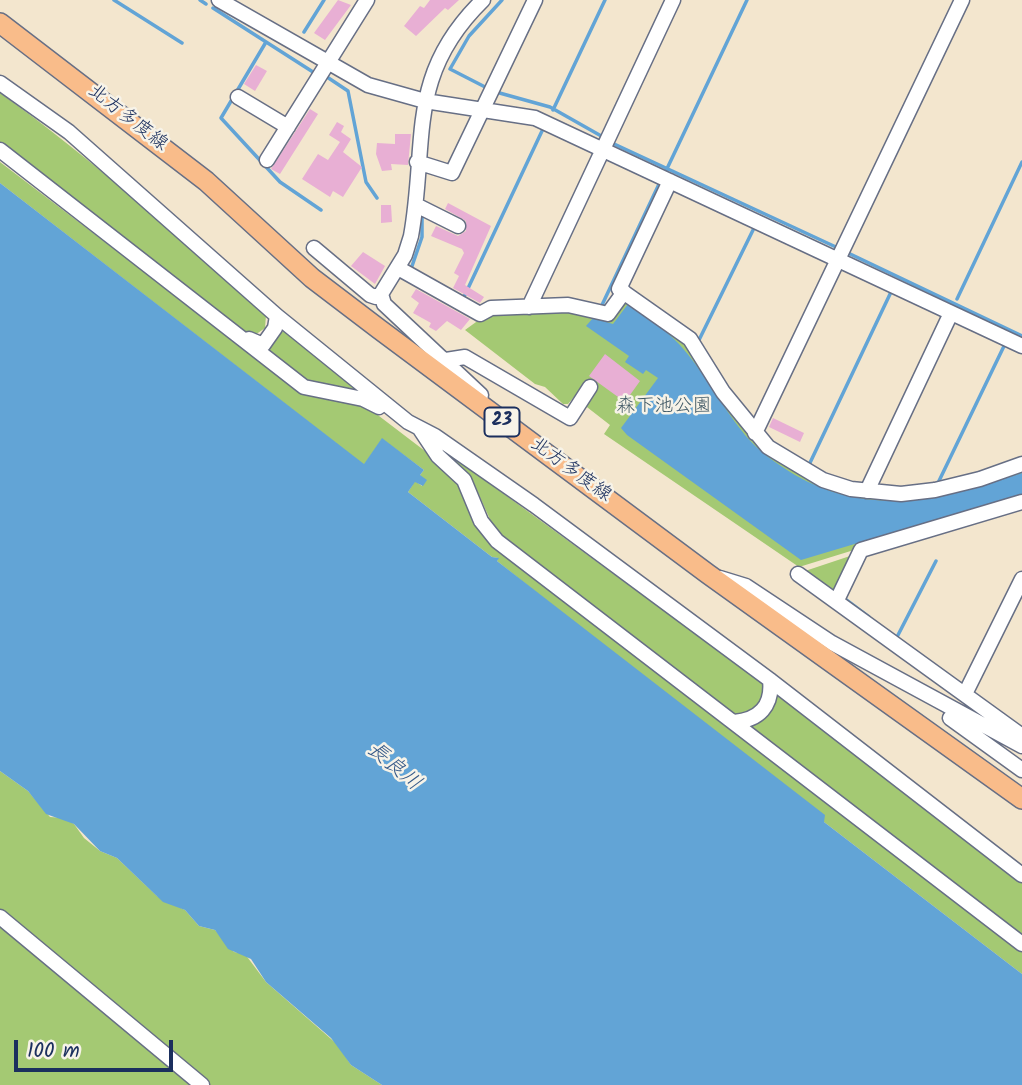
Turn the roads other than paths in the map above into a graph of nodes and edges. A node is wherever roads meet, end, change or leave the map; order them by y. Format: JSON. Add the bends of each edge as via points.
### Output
{"nodes":[{"id":1,"x":219,"y":0,"type":"edge"},
{"id":2,"x":367,"y":0,"type":"edge"},
{"id":3,"x":483,"y":0,"type":"edge"},
{"id":4,"x":535,"y":0,"type":"edge"},
{"id":5,"x":673,"y":0,"type":"edge"},
{"id":6,"x":962,"y":0,"type":"edge"},
{"id":7,"x":0,"y":7,"type":"edge"},
{"id":8,"x":0,"y":23,"type":"edge"},
{"id":9,"x":329,"y":62,"type":"junction"},
{"id":10,"x":73,"y":77,"type":"junction"},
{"id":11,"x":0,"y":83,"type":"edge"},
{"id":12,"x":238,"y":97,"type":"dead end"},
{"id":13,"x":425,"y":101,"type":"junction"},
{"id":14,"x":484,"y":109,"type":"junction"},
{"id":15,"x":288,"y":127,"type":"junction"},
{"id":16,"x":603,"y":148,"type":"junction"},
{"id":17,"x":0,"y":150,"type":"edge"},
{"id":18,"x":267,"y":160,"type":"dead end"},
{"id":19,"x":417,"y":162,"type":"junction"},
{"id":20,"x":666,"y":179,"type":"junction"},
{"id":21,"x":416,"y":205,"type":"junction"},
{"id":22,"x":458,"y":226,"type":"dead end"},
{"id":23,"x":314,"y":248,"type":"dead end"},
{"id":24,"x":839,"y":260,"type":"junction"},
{"id":25,"x":398,"y":268,"type":"junction"},
{"id":26,"x":624,"y":292,"type":"junction"},
{"id":27,"x":381,"y":294,"type":"junction"},
{"id":28,"x":528,"y":307,"type":"junction"},
{"id":29,"x":951,"y":313,"type":"junction"},
{"id":30,"x":277,"y":316,"type":"junction"},
{"id":31,"x":239,"y":334,"type":"junction"},
{"id":32,"x":1022,"y":346,"type":"edge"},
{"id":33,"x":446,"y":360,"type":"junction"},
{"id":34,"x":590,"y":387,"type":"dead end"},
{"id":35,"x":414,"y":425,"type":"junction"},
{"id":36,"x":755,"y":433,"type":"junction"},
{"id":37,"x":525,"y":438,"type":"junction"},
{"id":38,"x":1021,"y":462,"type":"edge"},
{"id":39,"x":867,"y":491,"type":"junction"},
{"id":40,"x":1022,"y":502,"type":"edge"},
{"id":41,"x":708,"y":574,"type":"junction"},
{"id":42,"x":798,"y":574,"type":"dead end"},
{"id":43,"x":1022,"y":579,"type":"edge"},
{"id":44,"x":836,"y":600,"type":"junction"},
{"id":45,"x":770,"y":680,"type":"junction"},
{"id":46,"x":914,"y":690,"type":"junction"},
{"id":47,"x":965,"y":694,"type":"junction"},
{"id":48,"x":734,"y":722,"type":"junction"},
{"id":49,"x":1022,"y":736,"type":"edge"},
{"id":50,"x":1022,"y":746,"type":"edge"},
{"id":51,"x":1022,"y":771,"type":"edge"},
{"id":52,"x":1022,"y":799,"type":"edge"},
{"id":53,"x":1022,"y":875,"type":"edge"},
{"id":54,"x":0,"y":917,"type":"edge"},
{"id":55,"x":1022,"y":944,"type":"edge"},
{"id":56,"x":202,"y":1085,"type":"edge"}],
"edges":[{"from":1,"to":9,"type":"street"},
{"from":2,"to":9,"type":"street"},
{"from":3,"to":13,"type":"street","via":[[441,51]]},
{"from":4,"to":14,"type":"street"},
{"from":5,"to":16,"type":"street"},
{"from":6,"to":24,"type":"street"},
{"from":7,"to":10,"type":"main road"},
{"from":8,"to":10,"type":"main road","name":"北方多度線","number":"23"},
{"from":9,"to":13,"type":"street","via":[[368,85]]},
{"from":9,"to":15,"type":"street"},
{"from":10,"to":37,"type":"main road","name":"北方多度線","number":"23","via":[[206,181],[312,278]]},
{"from":11,"to":30,"type":"street","via":[[69,132]]},
{"from":12,"to":15,"type":"street"},
{"from":13,"to":14,"type":"street"},
{"from":13,"to":19,"type":"street"},
{"from":14,"to":16,"type":"street","via":[[535,118]]},
{"from":14,"to":19,"type":"street","via":[[452,173]]},
{"from":15,"to":18,"type":"street"},
{"from":16,"to":20,"type":"street"},
{"from":16,"to":28,"type":"street"},
{"from":17,"to":31,"type":"street"},
{"from":19,"to":21,"type":"street"},
{"from":20,"to":24,"type":"street"},
{"from":20,"to":26,"type":"street","via":[[619,289]]},
{"from":21,"to":22,"type":"street"},
{"from":21,"to":25,"type":"street","via":[[411,236]]},
{"from":23,"to":27,"type":"street","via":[[370,295]]},
{"from":24,"to":29,"type":"street"},
{"from":24,"to":36,"type":"street"},
{"from":25,"to":27,"type":"street"},
{"from":25,"to":28,"type":"street","via":[[480,314],[491,307]]},
{"from":26,"to":28,"type":"street","via":[[608,314],[568,305]]},
{"from":26,"to":36,"type":"street","via":[[690,339]]},
{"from":27,"to":33,"type":"street","via":[[384,304]]},
{"from":29,"to":32,"type":"street"},
{"from":29,"to":39,"type":"street"},
{"from":30,"to":31,"type":"street","via":[[263,345]]},
{"from":30,"to":35,"type":"street"},
{"from":31,"to":35,"type":"street","via":[[304,387],[363,399]]},
{"from":33,"to":34,"type":"street","via":[[465,357],[570,418]]},
{"from":33,"to":37,"type":"street"},
{"from":35,"to":45,"type":"street","via":[[534,505]]},
{"from":35,"to":48,"type":"street","via":[[464,480],[481,521],[497,541]]},
{"from":36,"to":39,"type":"street","via":[[804,471]]},
{"from":37,"to":41,"type":"main road","name":"北方多度線","number":"23"},
{"from":38,"to":39,"type":"street","via":[[980,479],[934,490],[901,494]]},
{"from":40,"to":44,"type":"street","via":[[861,550]]},
{"from":41,"to":46,"type":"street","via":[[746,586]]},
{"from":41,"to":52,"type":"main road","name":"北方多度線","number":"23"},
{"from":42,"to":44,"type":"street"},
{"from":43,"to":47,"type":"street"},
{"from":44,"to":47,"type":"street"},
{"from":45,"to":48,"type":"street","via":[[764,710],[754,719]]},
{"from":45,"to":53,"type":"street"},
{"from":46,"to":50,"type":"street"},
{"from":46,"to":51,"type":"street"},
{"from":47,"to":49,"type":"street"},
{"from":48,"to":55,"type":"street"},
{"from":54,"to":56,"type":"street"}]}
